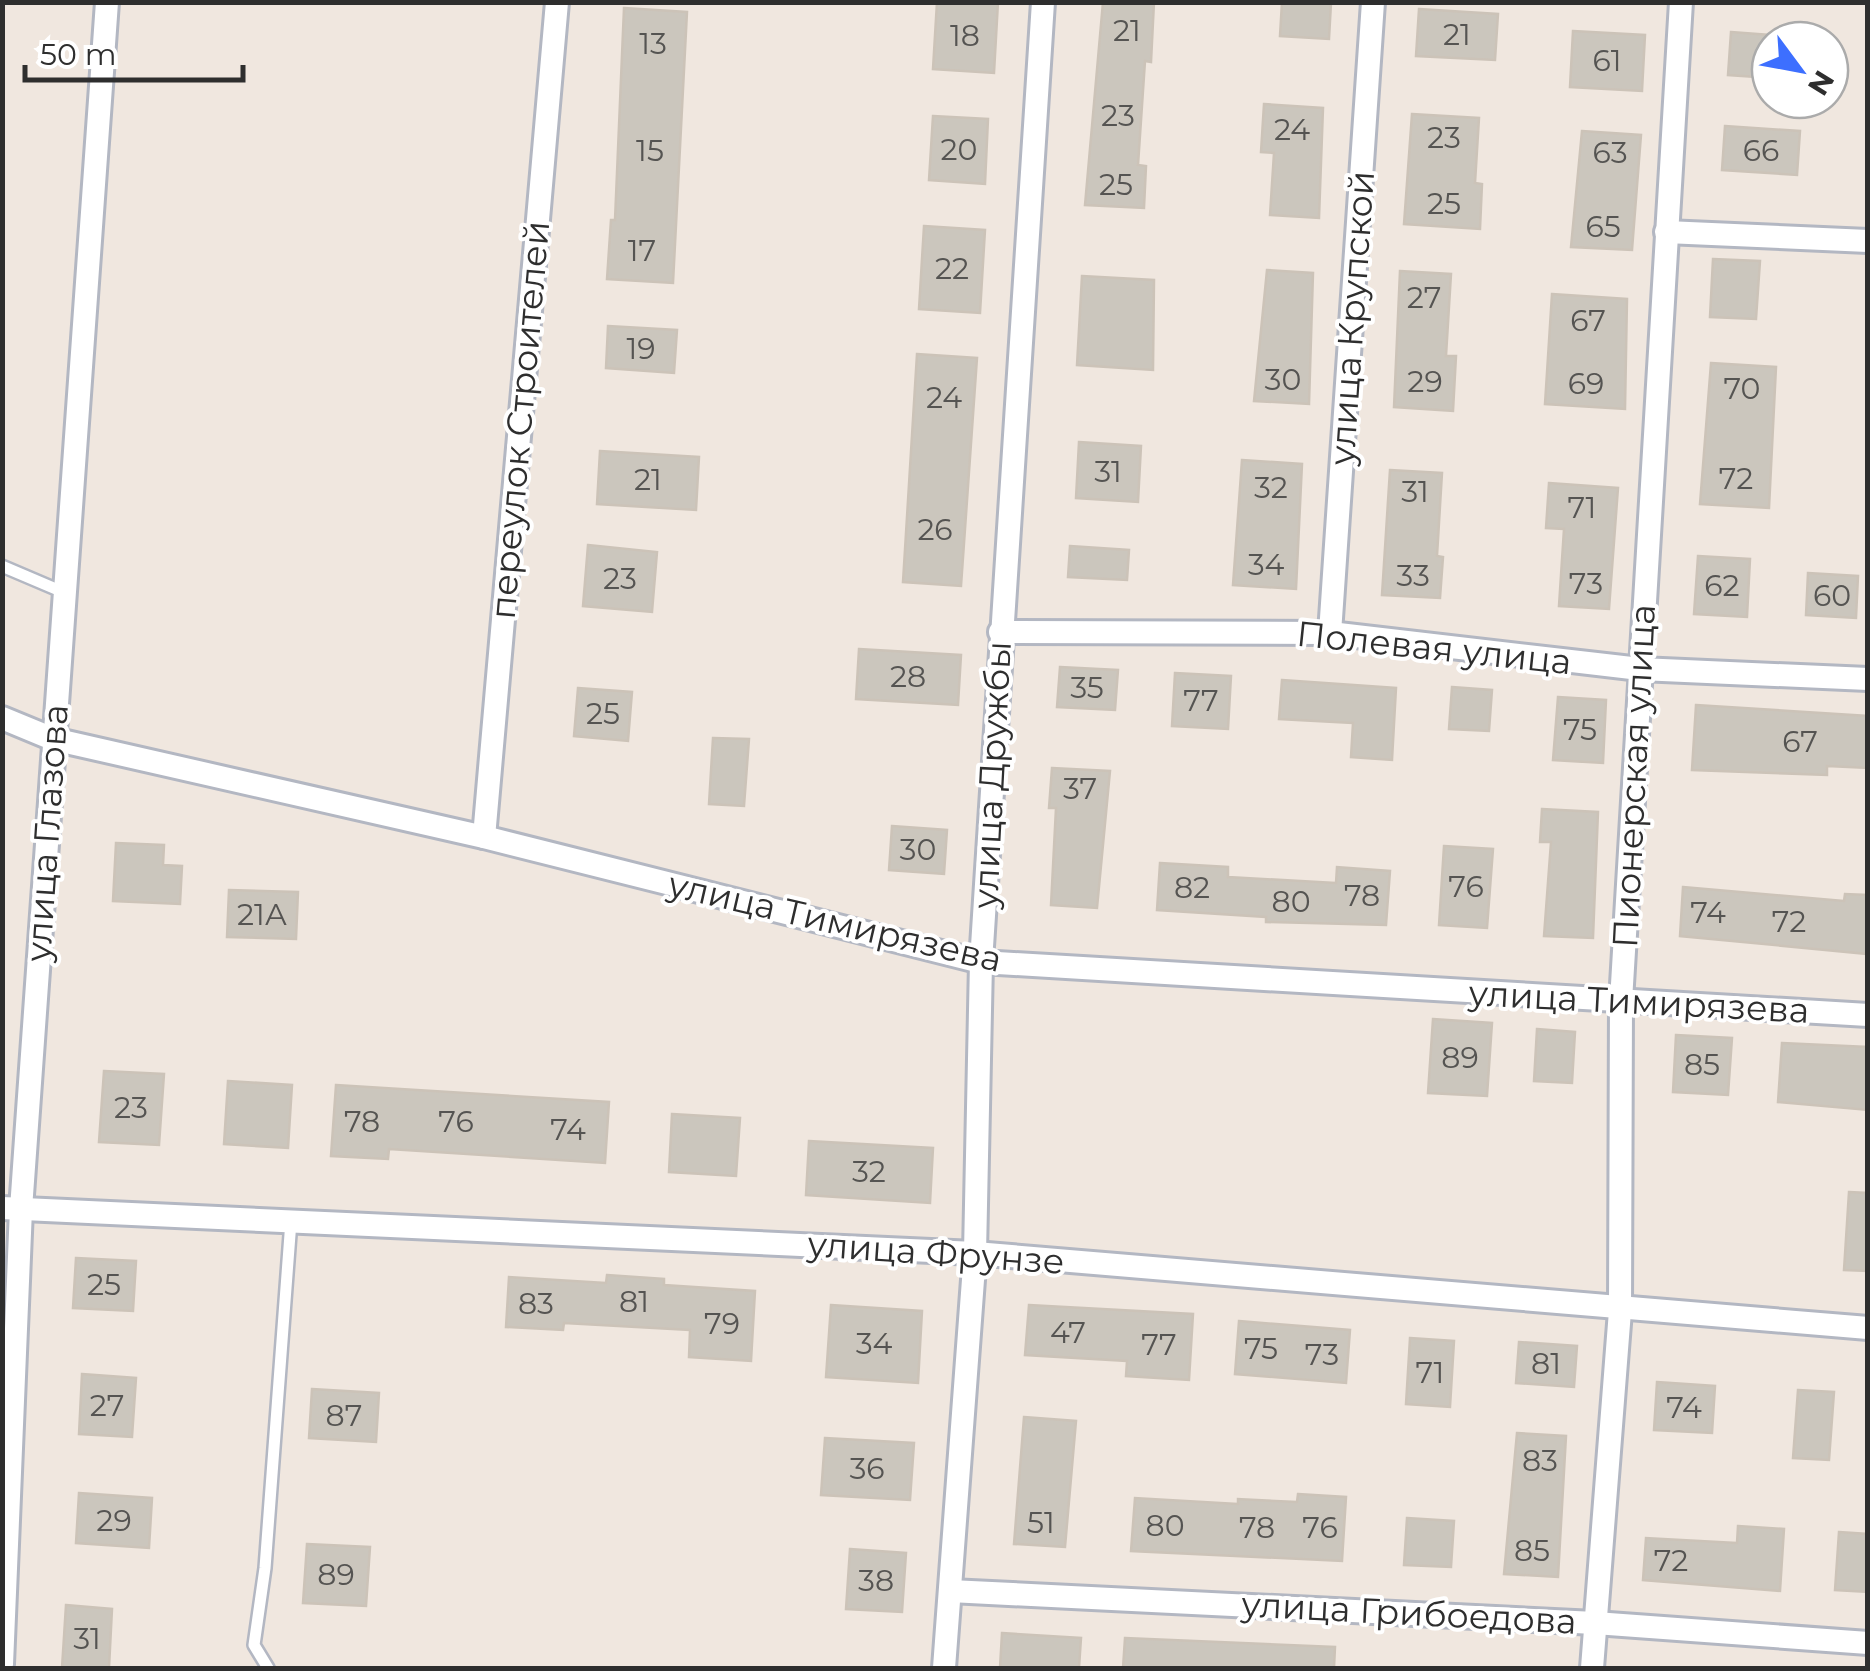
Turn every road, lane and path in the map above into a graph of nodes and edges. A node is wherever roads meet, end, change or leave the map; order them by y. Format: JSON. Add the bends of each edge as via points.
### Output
{"nodes":[{"id":1,"x":107,"y":2,"type":"edge"},
{"id":2,"x":557,"y":2,"type":"edge"},
{"id":3,"x":1043,"y":2,"type":"edge"},
{"id":4,"x":1373,"y":2,"type":"edge"},
{"id":5,"x":1681,"y":2,"type":"edge"},
{"id":6,"x":1666,"y":232,"type":"junction"},
{"id":7,"x":1868,"y":241,"type":"edge"},
{"id":8,"x":2,"y":566,"type":"edge"},
{"id":9,"x":64,"y":592,"type":"junction"},
{"id":10,"x":1000,"y":632,"type":"junction"},
{"id":11,"x":1330,"y":633,"type":"junction"},
{"id":12,"x":1640,"y":669,"type":"junction"},
{"id":13,"x":1868,"y":679,"type":"edge"},
{"id":14,"x":2,"y":718,"type":"edge"},
{"id":15,"x":53,"y":739,"type":"junction"},
{"id":16,"x":484,"y":837,"type":"junction"},
{"id":17,"x":981,"y":962,"type":"junction"},
{"id":18,"x":1621,"y":1001,"type":"junction"},
{"id":19,"x":1868,"y":1015,"type":"edge"},
{"id":20,"x":12,"y":1208,"type":"edge"},
{"id":21,"x":291,"y":1221,"type":"junction"},
{"id":22,"x":974,"y":1252,"type":"junction"},
{"id":23,"x":1620,"y":1311,"type":"junction"},
{"id":24,"x":1868,"y":1328,"type":"edge"},
{"id":25,"x":950,"y":1591,"type":"junction"},
{"id":26,"x":1595,"y":1622,"type":"junction"},
{"id":27,"x":1868,"y":1642,"type":"edge"},
{"id":28,"x":2,"y":1664,"type":"edge"},
{"id":29,"x":268,"y":1668,"type":"edge"},
{"id":30,"x":944,"y":1668,"type":"edge"},
{"id":31,"x":1592,"y":1668,"type":"edge"}],
"edges":[{"from":1,"to":9,"type":"street","name":"улица Глазова"},
{"from":2,"to":16,"type":"street","name":"переулок Строителей"},
{"from":3,"to":10,"type":"street","name":"улица Дружбы"},
{"from":4,"to":11,"type":"street","name":"улица Крупской"},
{"from":5,"to":6,"type":"street","name":"Пионерская улица"},
{"from":6,"to":7,"type":"street"},
{"from":6,"to":12,"type":"street","name":"Пионерская улица"},
{"from":8,"to":9,"type":"lane"},
{"from":9,"to":15,"type":"street","name":"улица Глазова"},
{"from":10,"to":11,"type":"street","name":"Полевая улица"},
{"from":10,"to":17,"type":"street","name":"улица Дружбы"},
{"from":11,"to":12,"type":"street","name":"Полевая улица"},
{"from":12,"to":13,"type":"street","name":"Полевая улица"},
{"from":12,"to":18,"type":"street","name":"Пионерская улица"},
{"from":14,"to":15,"type":"street","name":"улица Тимирязева"},
{"from":15,"to":16,"type":"street","name":"улица Тимирязева"},
{"from":15,"to":20,"type":"street","name":"улица Глазова"},
{"from":16,"to":17,"type":"street","name":"улица Тимирязева"},
{"from":17,"to":18,"type":"street","name":"улица Тимирязева"},
{"from":17,"to":22,"type":"street","name":"улица Дружбы"},
{"from":18,"to":19,"type":"street","name":"улица Тимирязева"},
{"from":18,"to":23,"type":"street","name":"Пионерская улица"},
{"from":20,"to":21,"type":"street","name":"улица Фрунзе"},
{"from":20,"to":28,"type":"street","name":"улица Глазова"},
{"from":21,"to":22,"type":"street","name":"улица Фрунзе"},
{"from":21,"to":29,"type":"lane","via":[[254,1645]]},
{"from":22,"to":23,"type":"street","name":"улица Фрунзе"},
{"from":22,"to":25,"type":"street","name":"улица Дружбы"},
{"from":23,"to":24,"type":"street","name":"улица Фрунзе"},
{"from":23,"to":26,"type":"street","name":"Пионерская улица"},
{"from":25,"to":26,"type":"street","name":"улица Грибоедова"},
{"from":25,"to":30,"type":"street","name":"улица Дружбы"},
{"from":26,"to":27,"type":"street","name":"улица Грибоедова"},
{"from":26,"to":31,"type":"street","name":"Пионерская улица"}]}
